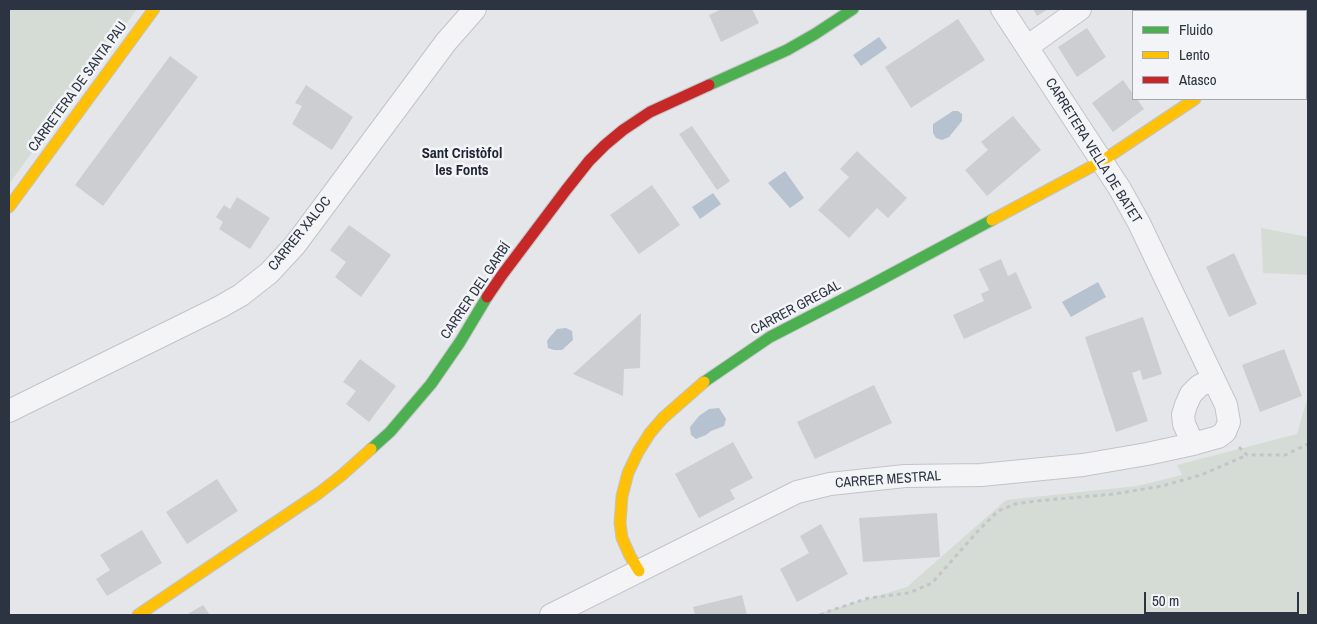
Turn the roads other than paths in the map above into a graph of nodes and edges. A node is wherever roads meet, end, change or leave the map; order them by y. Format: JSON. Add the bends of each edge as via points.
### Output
{"nodes":[{"id":1,"x":154,"y":9,"type":"edge"},
{"id":2,"x":475,"y":9,"type":"edge"},
{"id":3,"x":853,"y":9,"type":"edge"},
{"id":4,"x":1002,"y":9,"type":"edge"},
{"id":5,"x":1080,"y":9,"type":"edge"},
{"id":6,"x":1027,"y":47,"type":"junction"},
{"id":7,"x":1194,"y":100,"type":"edge"},
{"id":8,"x":1102,"y":161,"type":"junction"},
{"id":9,"x":9,"y":207,"type":"edge"},
{"id":10,"x":1213,"y":379,"type":"junction"},
{"id":11,"x":9,"y":411,"type":"edge"},
{"id":12,"x":1193,"y":444,"type":"junction"},
{"id":13,"x":638,"y":571,"type":"junction"},
{"id":14,"x":138,"y":615,"type":"edge"},
{"id":15,"x":551,"y":615,"type":"edge"}],
"edges":[{"from":1,"to":9,"type":"street","name":"CARRETERA DE SANTA PAU"},
{"from":2,"to":11,"type":"street","name":"CARRER XALOC","via":[[446,42],[295,245],[269,273],[220,307]]},
{"from":3,"to":14,"type":"street","name":"CARRER DEL GARBÍ","via":[[786,50],[650,112],[611,140],[566,190],[502,275],[431,384],[390,432],[319,493]]},
{"from":4,"to":6,"type":"street","name":"CARRETERA VELLA DE BATET"},
{"from":5,"to":6,"type":"street"},
{"from":6,"to":8,"type":"street","name":"CARRETERA VELLA DE BATET"},
{"from":7,"to":8,"type":"street","name":"CARRER GREGAL"},
{"from":8,"to":10,"type":"street","name":"CARRETERA VELLA DE BATET","via":[[1139,223]]},
{"from":8,"to":13,"type":"street","name":"CARRER GREGAL","via":[[770,337],[714,374],[680,402],[650,433],[628,474],[622,496],[622,538]]},
{"from":10,"to":12,"type":"street","via":[[1199,386],[1186,405],[1184,424]]},
{"from":10,"to":12,"type":"street","name":"CARRETERA VELLA DE BATET","via":[[1226,405],[1229,422],[1225,432]]},
{"from":12,"to":13,"type":"street","name":"CARRER MESTRAL","via":[[1083,465],[830,484],[797,492]]},
{"from":13,"to":15,"type":"street","name":"CARRER MESTRAL"}]}
